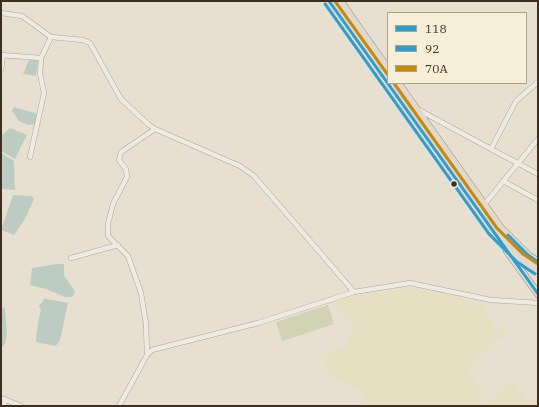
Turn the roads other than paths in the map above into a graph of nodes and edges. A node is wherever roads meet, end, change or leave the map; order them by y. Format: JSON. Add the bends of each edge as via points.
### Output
{"nodes":[{"id":1,"x":329,"y":1,"type":"edge"},
{"id":2,"x":340,"y":1,"type":"edge"},
{"id":3,"x":1,"y":13,"type":"edge"},
{"id":4,"x":51,"y":37,"type":"junction"},
{"id":5,"x":2,"y":55,"type":"edge"},
{"id":6,"x":41,"y":58,"type":"junction"},
{"id":7,"x":387,"y":68,"type":"edge"},
{"id":8,"x":1,"y":70,"type":"edge"},
{"id":9,"x":538,"y":82,"type":"edge"},
{"id":10,"x":387,"y":83,"type":"edge"},
{"id":11,"x":388,"y":84,"type":"edge"},
{"id":12,"x":399,"y":84,"type":"edge"},
{"id":13,"x":416,"y":109,"type":"junction"},
{"id":14,"x":155,"y":129,"type":"junction"},
{"id":15,"x":538,"y":138,"type":"edge"},
{"id":16,"x":491,"y":149,"type":"junction"},
{"id":17,"x":30,"y":157,"type":"dead end"},
{"id":18,"x":518,"y":163,"type":"junction"},
{"id":19,"x":538,"y":174,"type":"edge"},
{"id":20,"x":503,"y":181,"type":"junction"},
{"id":21,"x":538,"y":200,"type":"edge"},
{"id":22,"x":484,"y":205,"type":"junction"},
{"id":23,"x":477,"y":210,"type":"junction"},
{"id":24,"x":500,"y":227,"type":"junction"},
{"id":25,"x":493,"y":231,"type":"junction"},
{"id":26,"x":118,"y":245,"type":"junction"},
{"id":27,"x":538,"y":256,"type":"edge"},
{"id":28,"x":71,"y":258,"type":"dead end"},
{"id":29,"x":538,"y":262,"type":"edge"},
{"id":30,"x":538,"y":270,"type":"edge"},
{"id":31,"x":354,"y":292,"type":"junction"},
{"id":32,"x":538,"y":294,"type":"edge"},
{"id":33,"x":538,"y":303,"type":"edge"},
{"id":34,"x":147,"y":356,"type":"junction"},
{"id":35,"x":3,"y":398,"type":"edge"},
{"id":36,"x":4,"y":406,"type":"edge"},
{"id":37,"x":21,"y":406,"type":"edge"},
{"id":38,"x":119,"y":406,"type":"edge"}],
"edges":[{"from":1,"to":10,"type":"highway"},
{"from":2,"to":7,"type":"highway"},
{"from":3,"to":4,"type":"street","via":[[22,16]]},
{"from":4,"to":6,"type":"street"},
{"from":4,"to":14,"type":"street","via":[[90,43],[121,98]]},
{"from":5,"to":6,"type":"street"},
{"from":5,"to":8,"type":"street"},
{"from":6,"to":17,"type":"street","via":[[40,74],[44,93]]},
{"from":9,"to":16,"type":"street","via":[[516,101]]},
{"from":11,"to":23,"type":"highway"},
{"from":12,"to":13,"type":"highway"},
{"from":13,"to":16,"type":"street"},
{"from":13,"to":22,"type":"highway"},
{"from":14,"to":26,"type":"street","via":[[120,154],[119,160],[126,169],[127,177],[113,204],[108,224],[110,238]]},
{"from":14,"to":31,"type":"street","via":[[240,166],[260,180]]},
{"from":15,"to":18,"type":"street"},
{"from":16,"to":18,"type":"street"},
{"from":18,"to":19,"type":"street"},
{"from":18,"to":20,"type":"street"},
{"from":20,"to":21,"type":"street"},
{"from":20,"to":22,"type":"street"},
{"from":22,"to":23,"type":"street"},
{"from":22,"to":24,"type":"highway"},
{"from":23,"to":25,"type":"highway"},
{"from":24,"to":27,"type":"highway"},
{"from":24,"to":29,"type":"highway"},
{"from":25,"to":30,"type":"highway","via":[[520,258]]},
{"from":25,"to":32,"type":"highway"},
{"from":26,"to":28,"type":"street"},
{"from":26,"to":34,"type":"street","via":[[131,263],[141,293],[146,324]]},
{"from":31,"to":33,"type":"street","via":[[410,283],[491,300]]},
{"from":31,"to":34,"type":"street","via":[[258,323],[157,348]]},
{"from":34,"to":38,"type":"street"},
{"from":35,"to":36,"type":"street"},
{"from":35,"to":37,"type":"street"}]}
